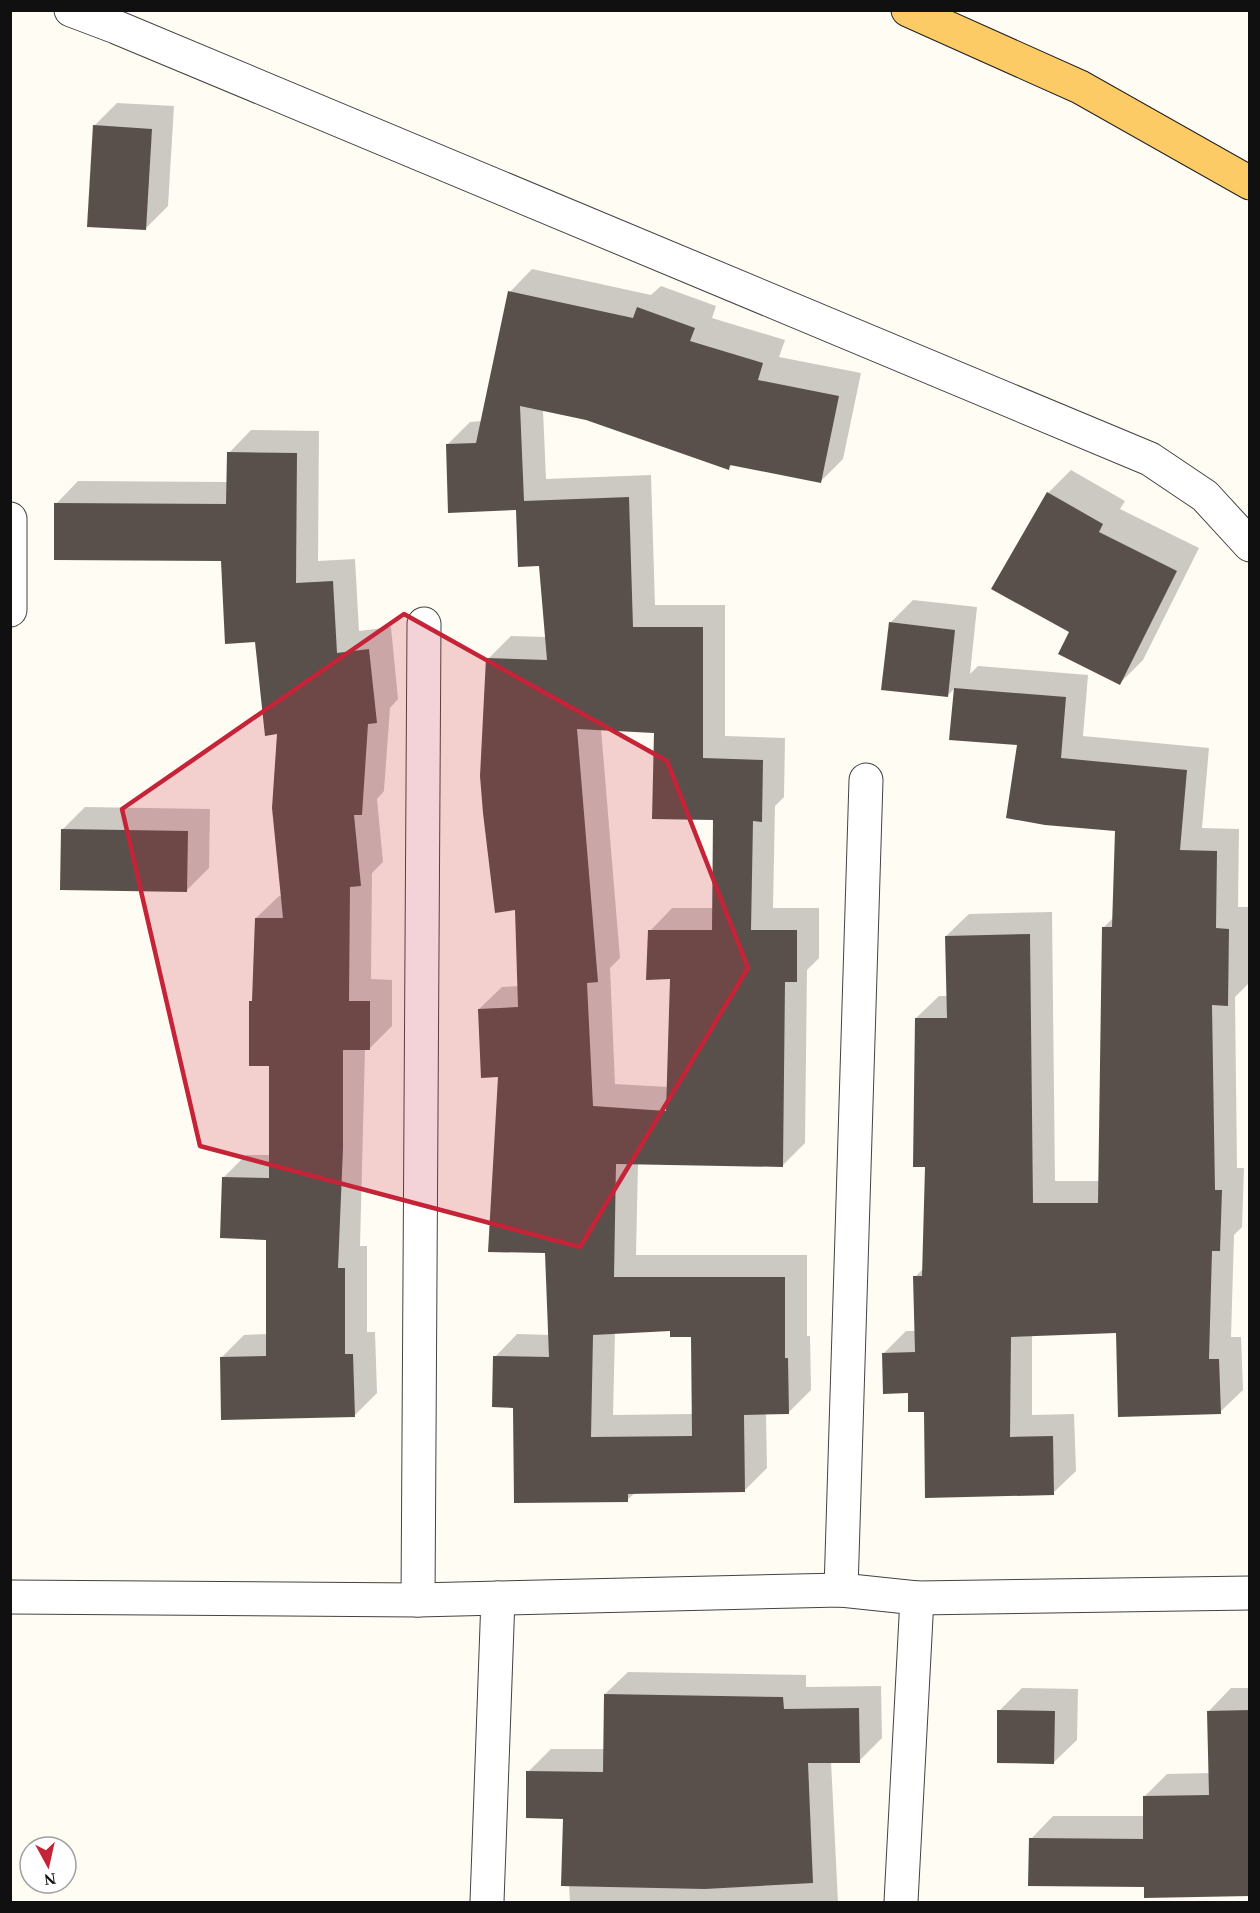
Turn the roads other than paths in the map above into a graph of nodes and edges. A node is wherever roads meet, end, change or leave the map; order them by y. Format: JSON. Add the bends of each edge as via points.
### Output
{"nodes":[{"id":1,"x":71,"y":10,"type":"edge"},
{"id":2,"x":909,"y":10,"type":"edge"},
{"id":3,"x":1250,"y":183,"type":"edge"},
{"id":4,"x":10,"y":519,"type":"edge"},
{"id":5,"x":1250,"y":545,"type":"edge"},
{"id":6,"x":10,"y":610,"type":"edge"},
{"id":7,"x":424,"y":624,"type":"dead end"},
{"id":8,"x":866,"y":780,"type":"dead end"},
{"id":9,"x":841,"y":1590,"type":"junction"},
{"id":10,"x":1250,"y":1593,"type":"edge"},
{"id":11,"x":10,"y":1597,"type":"edge"},
{"id":12,"x":498,"y":1598,"type":"junction"},
{"id":13,"x":918,"y":1598,"type":"junction"},
{"id":14,"x":418,"y":1600,"type":"junction"},
{"id":15,"x":487,"y":1902,"type":"edge"},
{"id":16,"x":901,"y":1902,"type":"edge"}],
"edges":[{"from":1,"to":5,"type":"street","via":[[1150,459],[1205,496]]},
{"from":2,"to":3,"type":"main road","via":[[1080,87]]},
{"from":4,"to":6,"type":"street"},
{"from":7,"to":14,"type":"street"},
{"from":8,"to":9,"type":"street"},
{"from":9,"to":12,"type":"street"},
{"from":9,"to":13,"type":"street"},
{"from":10,"to":13,"type":"street"},
{"from":11,"to":14,"type":"street"},
{"from":12,"to":14,"type":"street"},
{"from":12,"to":15,"type":"street"},
{"from":13,"to":16,"type":"street"}]}
